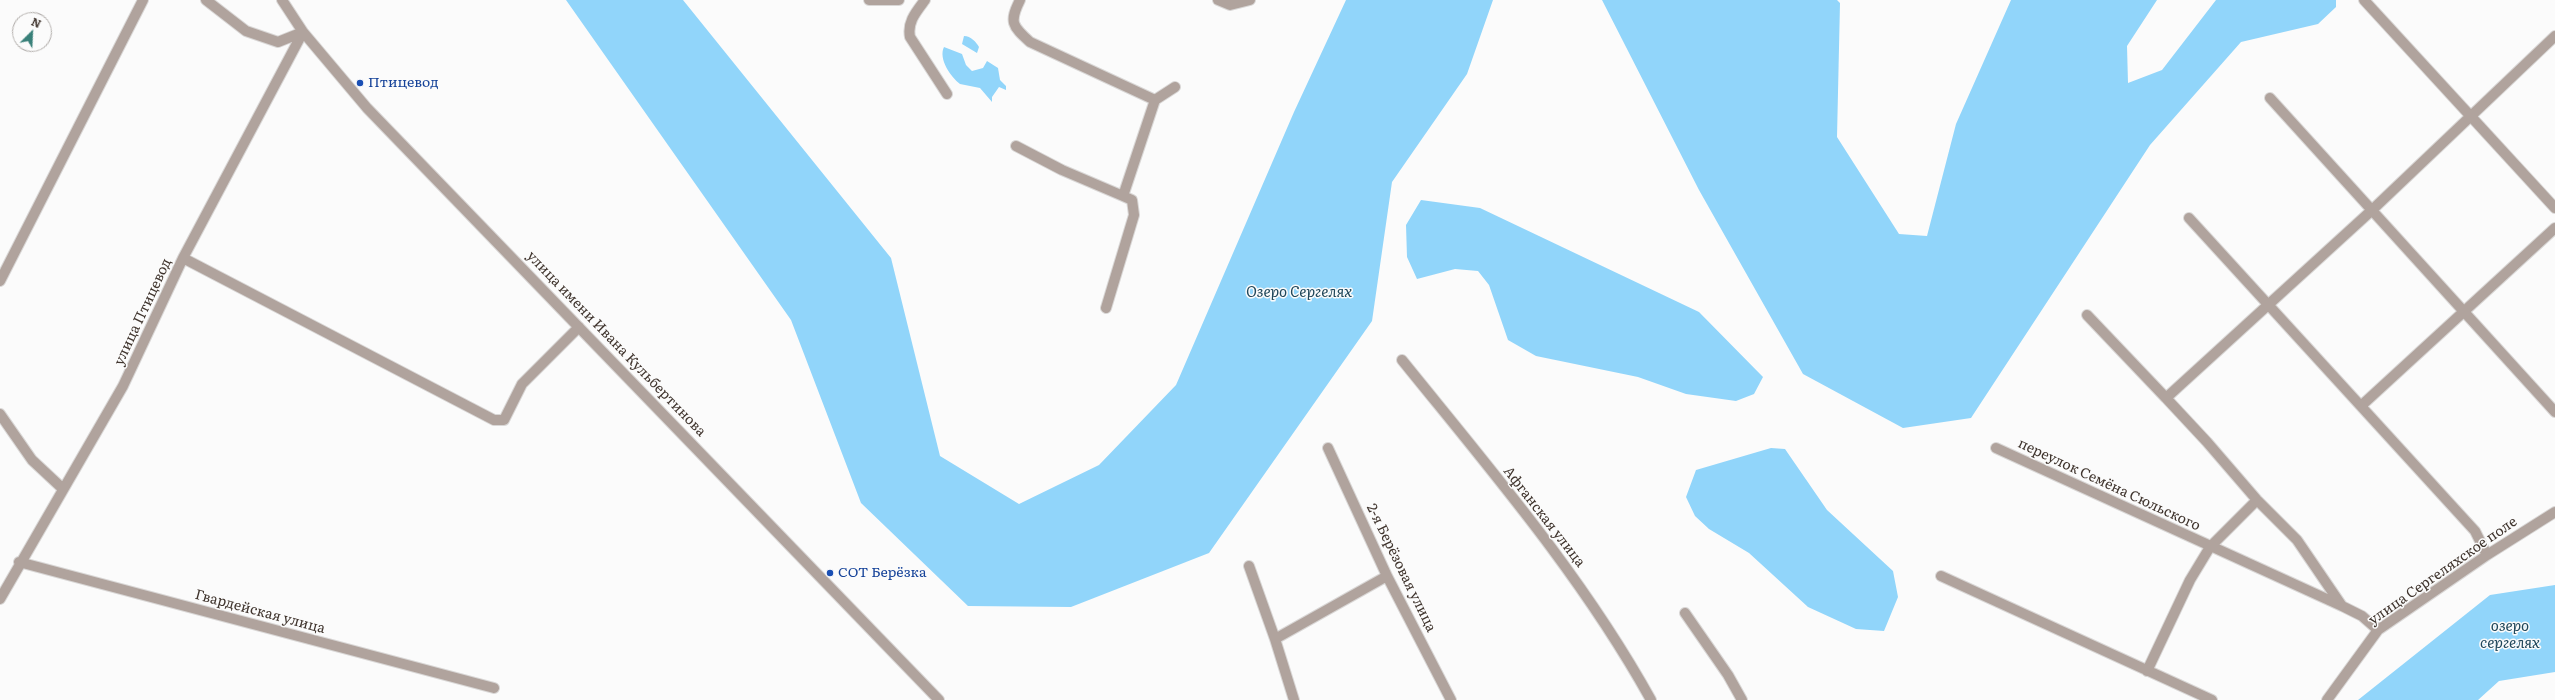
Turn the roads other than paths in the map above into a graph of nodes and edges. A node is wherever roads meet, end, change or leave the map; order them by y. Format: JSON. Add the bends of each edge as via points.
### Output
{"nodes":[{"id":1,"x":143,"y":0,"type":"edge"},
{"id":2,"x":206,"y":0,"type":"edge"},
{"id":3,"x":282,"y":0,"type":"edge"},
{"id":4,"x":869,"y":0,"type":"edge"},
{"id":5,"x":899,"y":0,"type":"edge"},
{"id":6,"x":925,"y":0,"type":"edge"},
{"id":7,"x":1020,"y":0,"type":"edge"},
{"id":8,"x":1218,"y":0,"type":"edge"},
{"id":9,"x":1250,"y":0,"type":"edge"},
{"id":10,"x":2364,"y":0,"type":"edge"},
{"id":11,"x":303,"y":32,"type":"junction"},
{"id":12,"x":2555,"y":36,"type":"edge"},
{"id":13,"x":1175,"y":87,"type":"dead end"},
{"id":14,"x":947,"y":94,"type":"dead end"},
{"id":15,"x":2270,"y":98,"type":"dead end"},
{"id":16,"x":1155,"y":100,"type":"junction"},
{"id":17,"x":2470,"y":115,"type":"junction"},
{"id":18,"x":1016,"y":146,"type":"dead end"},
{"id":19,"x":1123,"y":196,"type":"junction"},
{"id":20,"x":2555,"y":208,"type":"edge"},
{"id":21,"x":2371,"y":211,"type":"junction"},
{"id":22,"x":2189,"y":218,"type":"dead end"},
{"id":23,"x":2555,"y":228,"type":"edge"},
{"id":24,"x":183,"y":258,"type":"junction"},
{"id":25,"x":0,"y":281,"type":"edge"},
{"id":26,"x":2268,"y":304,"type":"junction"},
{"id":27,"x":1106,"y":308,"type":"dead end"},
{"id":28,"x":2463,"y":312,"type":"junction"},
{"id":29,"x":2087,"y":315,"type":"dead end"},
{"id":30,"x":579,"y":327,"type":"junction"},
{"id":31,"x":1402,"y":360,"type":"dead end"},
{"id":32,"x":2166,"y":398,"type":"junction"},
{"id":33,"x":2362,"y":405,"type":"junction"},
{"id":34,"x":2555,"y":412,"type":"edge"},
{"id":35,"x":0,"y":414,"type":"edge"},
{"id":36,"x":1328,"y":448,"type":"dead end"},
{"id":37,"x":1996,"y":448,"type":"dead end"},
{"id":38,"x":62,"y":488,"type":"junction"},
{"id":39,"x":2256,"y":500,"type":"junction"},
{"id":40,"x":2555,"y":512,"type":"edge"},
{"id":41,"x":2210,"y":547,"type":"junction"},
{"id":42,"x":2487,"y":555,"type":"junction"},
{"id":43,"x":20,"y":562,"type":"junction"},
{"id":44,"x":1249,"y":566,"type":"dead end"},
{"id":45,"x":1387,"y":576,"type":"junction"},
{"id":46,"x":1941,"y":576,"type":"dead end"},
{"id":47,"x":0,"y":600,"type":"edge"},
{"id":48,"x":2342,"y":606,"type":"junction"},
{"id":49,"x":1685,"y":613,"type":"dead end"},
{"id":50,"x":2378,"y":630,"type":"junction"},
{"id":51,"x":1275,"y":639,"type":"junction"},
{"id":52,"x":2147,"y":671,"type":"junction"},
{"id":53,"x":494,"y":688,"type":"dead end"},
{"id":54,"x":940,"y":700,"type":"edge"},
{"id":55,"x":1294,"y":700,"type":"edge"},
{"id":56,"x":1451,"y":700,"type":"edge"},
{"id":57,"x":1651,"y":700,"type":"edge"},
{"id":58,"x":1742,"y":700,"type":"edge"},
{"id":59,"x":2212,"y":700,"type":"edge"},
{"id":60,"x":2327,"y":700,"type":"edge"}],
"edges":[{"from":1,"to":25,"type":"street"},
{"from":2,"to":11,"type":"street","via":[[246,31],[278,42]]},
{"from":3,"to":11,"type":"street","name":"улица имени Ивана Кульбертинова"},
{"from":4,"to":5,"type":"street"},
{"from":6,"to":14,"type":"street","via":[[912,17],[908,28],[910,37]]},
{"from":7,"to":16,"type":"street","via":[[1013,15],[1015,29],[1030,42]]},
{"from":8,"to":9,"type":"street","via":[[1230,5]]},
{"from":10,"to":17,"type":"street"},
{"from":11,"to":24,"type":"street","name":"улица Птицевод"},
{"from":11,"to":30,"type":"street","name":"улица имени Ивана Кульбертинова","via":[[367,108]]},
{"from":12,"to":17,"type":"street"},
{"from":13,"to":16,"type":"street"},
{"from":15,"to":21,"type":"street"},
{"from":16,"to":19,"type":"street"},
{"from":17,"to":20,"type":"street"},
{"from":17,"to":21,"type":"street"},
{"from":18,"to":19,"type":"street","via":[[1062,170]]},
{"from":19,"to":27,"type":"street","via":[[1132,200],[1134,214]]},
{"from":21,"to":26,"type":"street"},
{"from":21,"to":28,"type":"street"},
{"from":22,"to":26,"type":"street"},
{"from":23,"to":28,"type":"street"},
{"from":24,"to":30,"type":"street","via":[[494,420],[504,420],[522,384]]},
{"from":24,"to":38,"type":"street","name":"улица Птицевод","via":[[123,386]]},
{"from":26,"to":32,"type":"street"},
{"from":26,"to":33,"type":"street"},
{"from":28,"to":33,"type":"street"},
{"from":28,"to":34,"type":"street"},
{"from":29,"to":32,"type":"street"},
{"from":30,"to":54,"type":"street","name":"улица имени Ивана Кульбертинова"},
{"from":31,"to":57,"type":"street","name":"Афганская улица","via":[[1566,568],[1620,646]]},
{"from":32,"to":39,"type":"street"},
{"from":33,"to":42,"type":"street","via":[[2475,532]]},
{"from":35,"to":38,"type":"street","via":[[32,460]]},
{"from":36,"to":45,"type":"street","name":"2-я Берёзовая улица"},
{"from":37,"to":41,"type":"street","name":"переулок Семёна Сюльского"},
{"from":38,"to":43,"type":"street","name":"улица Птицевод"},
{"from":39,"to":41,"type":"street","name":"переулок Семёна Сюльского"},
{"from":39,"to":48,"type":"street","via":[[2297,540]]},
{"from":40,"to":42,"type":"street","name":"улица Сергеляхское поле"},
{"from":41,"to":48,"type":"street","name":"переулок Семёна Сюльского"},
{"from":41,"to":52,"type":"street","name":"переулок Семёна Сюльского","via":[[2190,580]]},
{"from":42,"to":50,"type":"street","name":"улица Сергеляхское поле"},
{"from":43,"to":47,"type":"street","name":"улица Птицевод"},
{"from":43,"to":53,"type":"street","name":"Гвардейская улица"},
{"from":44,"to":51,"type":"street"},
{"from":45,"to":51,"type":"street"},
{"from":45,"to":56,"type":"street","name":"2-я Берёзовая улица"},
{"from":46,"to":52,"type":"street"},
{"from":48,"to":50,"type":"street","name":"переулок Семёна Сюльского","via":[[2362,616]]},
{"from":49,"to":58,"type":"street"},
{"from":50,"to":60,"type":"street","name":"улица Сергеляхское поле"},
{"from":51,"to":55,"type":"street"},
{"from":52,"to":59,"type":"street"}]}
